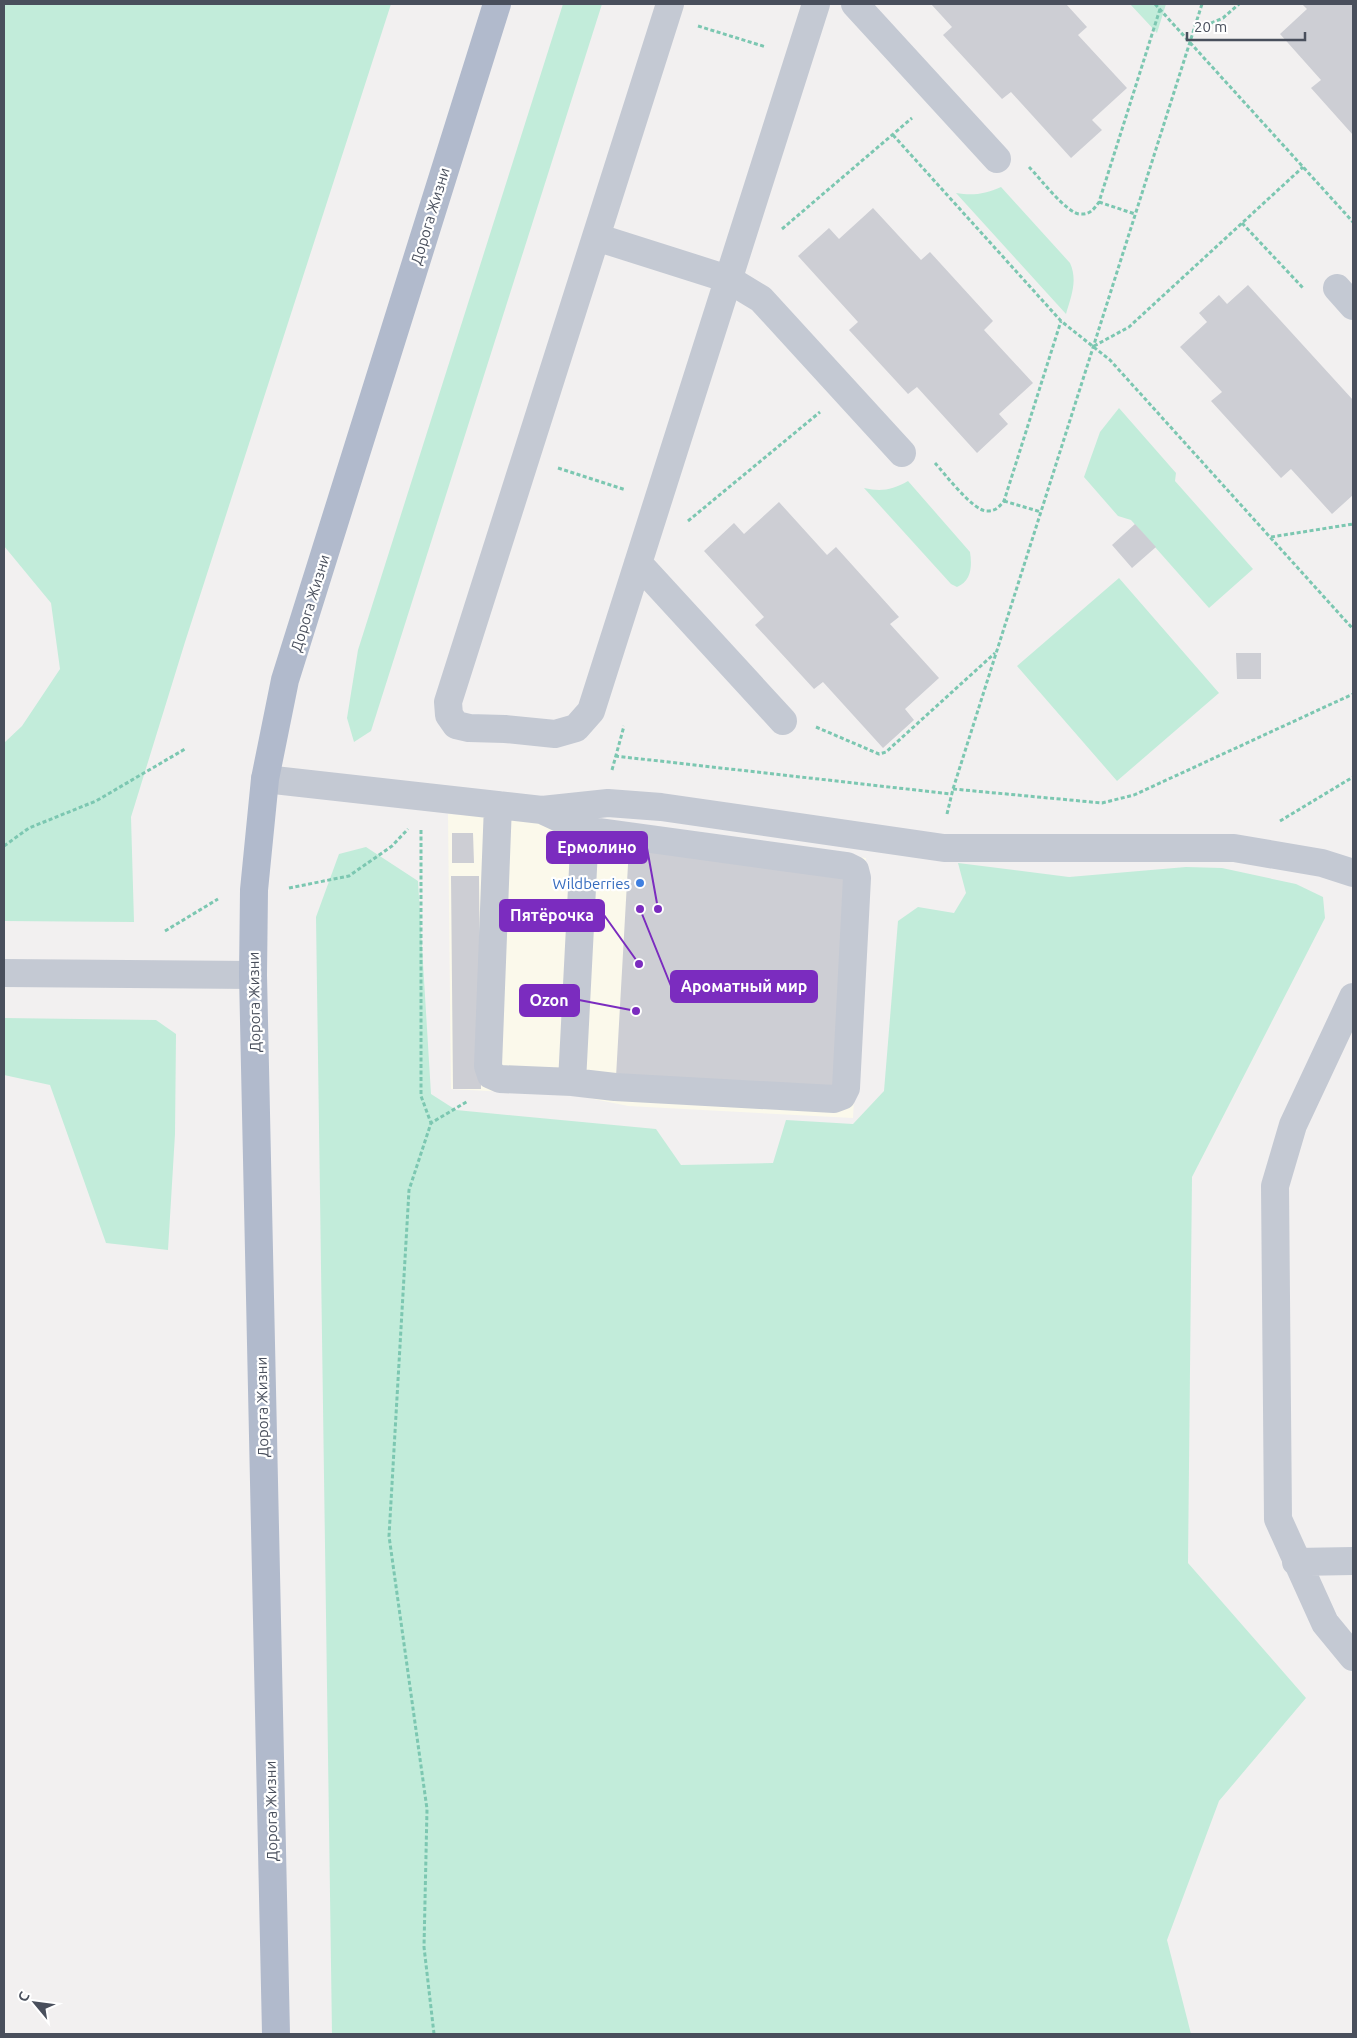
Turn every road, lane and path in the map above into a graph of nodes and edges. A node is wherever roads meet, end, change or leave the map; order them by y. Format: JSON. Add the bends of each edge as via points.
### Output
{"nodes":[{"id":1,"x":497,"y":4,"type":"edge"},
{"id":2,"x":670,"y":4,"type":"edge"},
{"id":3,"x":816,"y":4,"type":"edge"},
{"id":4,"x":855,"y":4,"type":"edge"},
{"id":5,"x":1155,"y":4,"type":"edge"},
{"id":6,"x":1202,"y":4,"type":"edge"},
{"id":7,"x":1238,"y":4,"type":"edge"},
{"id":8,"x":1160,"y":9,"type":"junction"},
{"id":9,"x":712,"y":30,"type":"dead end"},
{"id":10,"x":1193,"y":30,"type":"junction"},
{"id":11,"x":742,"y":40,"type":"dead end"},
{"id":12,"x":1190,"y":42,"type":"junction"},
{"id":13,"x":939,"y":95,"type":"junction"},
{"id":14,"x":893,"y":135,"type":"junction"},
{"id":15,"x":1010,"y":159,"type":"joint"},
{"id":16,"x":1303,"y":167,"type":"junction"},
{"id":17,"x":1099,"y":202,"type":"junction"},
{"id":18,"x":1135,"y":214,"type":"junction"},
{"id":19,"x":748,"y":218,"type":"junction"},
{"id":20,"x":1242,"y":222,"type":"junction"},
{"id":21,"x":1353,"y":222,"type":"edge"},
{"id":22,"x":596,"y":237,"type":"junction"},
{"id":23,"x":728,"y":279,"type":"junction"},
{"id":24,"x":1305,"y":291,"type":"dead end"},
{"id":25,"x":1061,"y":320,"type":"junction"},
{"id":26,"x":1093,"y":346,"type":"junction"},
{"id":27,"x":845,"y":391,"type":"junction"},
{"id":28,"x":902,"y":453,"type":"dead end"},
{"id":29,"x":934,"y":461,"type":"dead end"},
{"id":30,"x":572,"y":472,"type":"dead end"},
{"id":31,"x":601,"y":482,"type":"dead end"},
{"id":32,"x":1004,"y":501,"type":"junction"},
{"id":33,"x":655,"y":511,"type":"junction"},
{"id":34,"x":1040,"y":512,"type":"junction"},
{"id":35,"x":1353,"y":524,"type":"edge"},
{"id":36,"x":1270,"y":537,"type":"junction"},
{"id":37,"x":638,"y":563,"type":"junction"},
{"id":38,"x":1353,"y":629,"type":"edge"},
{"id":39,"x":996,"y":652,"type":"junction"},
{"id":40,"x":1353,"y":694,"type":"edge"},
{"id":41,"x":783,"y":721,"type":"dead end"},
{"id":42,"x":813,"y":726,"type":"dead end"},
{"id":43,"x":185,"y":749,"type":"dead end"},
{"id":44,"x":615,"y":756,"type":"dead end"},
{"id":45,"x":1353,"y":777,"type":"edge"},
{"id":46,"x":265,"y":779,"type":"junction"},
{"id":47,"x":952,"y":788,"type":"junction"},
{"id":48,"x":951,"y":794,"type":"junction"},
{"id":49,"x":949,"y":801,"type":"dead end"},
{"id":50,"x":498,"y":805,"type":"junction"},
{"id":51,"x":430,"y":807,"type":"junction"},
{"id":52,"x":542,"y":810,"type":"junction"},
{"id":53,"x":585,"y":830,"type":"junction"},
{"id":54,"x":4,"y":846,"type":"edge"},
{"id":55,"x":1234,"y":848,"type":"junction"},
{"id":56,"x":1353,"y":873,"type":"edge"},
{"id":57,"x":284,"y":889,"type":"dead end"},
{"id":58,"x":219,"y":898,"type":"dead end"},
{"id":59,"x":165,"y":931,"type":"dead end"},
{"id":60,"x":4,"y":973,"type":"edge"},
{"id":61,"x":253,"y":975,"type":"junction"},
{"id":62,"x":1353,"y":997,"type":"edge"},
{"id":63,"x":490,"y":1075,"type":"junction"},
{"id":64,"x":572,"y":1082,"type":"junction"},
{"id":65,"x":431,"y":1123,"type":"junction"},
{"id":66,"x":1353,"y":1561,"type":"edge"},
{"id":67,"x":1296,"y":1562,"type":"junction"},
{"id":68,"x":1353,"y":1657,"type":"edge"},
{"id":69,"x":276,"y":2034,"type":"edge"},
{"id":70,"x":434,"y":2034,"type":"edge"}],
"edges":[{"from":1,"to":46,"type":"main road","name":"Дорога Жизни","via":[[286,680]]},
{"from":2,"to":22,"type":"lane"},
{"from":3,"to":19,"type":"lane"},
{"from":4,"to":13,"type":"lane"},
{"from":5,"to":8,"type":"path"},
{"from":6,"to":10,"type":"path"},
{"from":7,"to":10,"type":"path","via":[[1223,18]]},
{"from":8,"to":12,"type":"path"},
{"from":8,"to":17,"type":"path"},
{"from":9,"to":11,"type":"path"},
{"from":10,"to":12,"type":"path"},
{"from":12,"to":16,"type":"path"},
{"from":12,"to":18,"type":"path"},
{"from":13,"to":14,"type":"path"},
{"from":13,"to":15,"type":"lane"},
{"from":14,"to":19,"type":"path","via":[[782,229]]},
{"from":14,"to":25,"type":"path"},
{"from":15,"to":17,"type":"path","via":[[1068,209],[1080,214],[1092,212]]},
{"from":16,"to":20,"type":"path"},
{"from":16,"to":21,"type":"path"},
{"from":17,"to":18,"type":"path"},
{"from":18,"to":26,"type":"path"},
{"from":19,"to":23,"type":"lane"},
{"from":20,"to":24,"type":"path"},
{"from":20,"to":26,"type":"path","via":[[1129,327]]},
{"from":22,"to":23,"type":"lane"},
{"from":22,"to":37,"type":"lane","via":[[448,702],[448,715],[456,725],[555,734],[576,728],[591,711]]},
{"from":23,"to":27,"type":"lane","via":[[761,299]]},
{"from":23,"to":33,"type":"lane"},
{"from":25,"to":26,"type":"path"},
{"from":25,"to":32,"type":"path"},
{"from":26,"to":34,"type":"path"},
{"from":26,"to":36,"type":"path","via":[[1110,360]]},
{"from":27,"to":28,"type":"lane"},
{"from":27,"to":33,"type":"path","via":[[690,522]]},
{"from":29,"to":32,"type":"path","via":[[976,507],[986,511],[997,509]]},
{"from":30,"to":31,"type":"path"},
{"from":32,"to":34,"type":"path"},
{"from":33,"to":37,"type":"lane"},
{"from":34,"to":39,"type":"path"},
{"from":35,"to":36,"type":"path"},
{"from":36,"to":38,"type":"path"},
{"from":37,"to":41,"type":"lane"},
{"from":39,"to":42,"type":"path","via":[[886,752],[879,754]]},
{"from":39,"to":47,"type":"path"},
{"from":40,"to":47,"type":"path","via":[[1134,795],[1102,803]]},
{"from":43,"to":54,"type":"path","via":[[96,801],[30,828]]},
{"from":44,"to":48,"type":"path"},
{"from":45,"to":55,"type":"path"},
{"from":46,"to":51,"type":"lane"},
{"from":46,"to":61,"type":"main road","name":"Дорога Жизни","via":[[254,890]]},
{"from":47,"to":48,"type":"path"},
{"from":48,"to":49,"type":"path"},
{"from":50,"to":51,"type":"lane"},
{"from":50,"to":52,"type":"lane"},
{"from":50,"to":63,"type":"lane"},
{"from":51,"to":57,"type":"path","via":[[392,846],[349,876]]},
{"from":51,"to":65,"type":"path","via":[[422,1096]]},
{"from":52,"to":53,"type":"lane"},
{"from":52,"to":55,"type":"lane","via":[[608,803],[661,807],[944,848]]},
{"from":53,"to":64,"type":"lane"},
{"from":53,"to":64,"type":"lane","via":[[847,866],[855,870],[857,878],[846,1088],[842,1096],[834,1099]]},
{"from":55,"to":56,"type":"lane","via":[[1322,863]]},
{"from":58,"to":59,"type":"path"},
{"from":60,"to":61,"type":"lane"},
{"from":61,"to":69,"type":"main road","name":"Дорога Жизни"},
{"from":62,"to":67,"type":"lane","via":[[1294,1125],[1275,1186],[1278,1519]]},
{"from":63,"to":64,"type":"lane","via":[[500,1079]]},
{"from":63,"to":65,"type":"path","via":[[486,1089]]},
{"from":65,"to":70,"type":"path","via":[[409,1190],[390,1536],[427,1809],[424,1947]]},
{"from":66,"to":67,"type":"lane"},
{"from":67,"to":68,"type":"lane","via":[[1325,1622]]}]}
